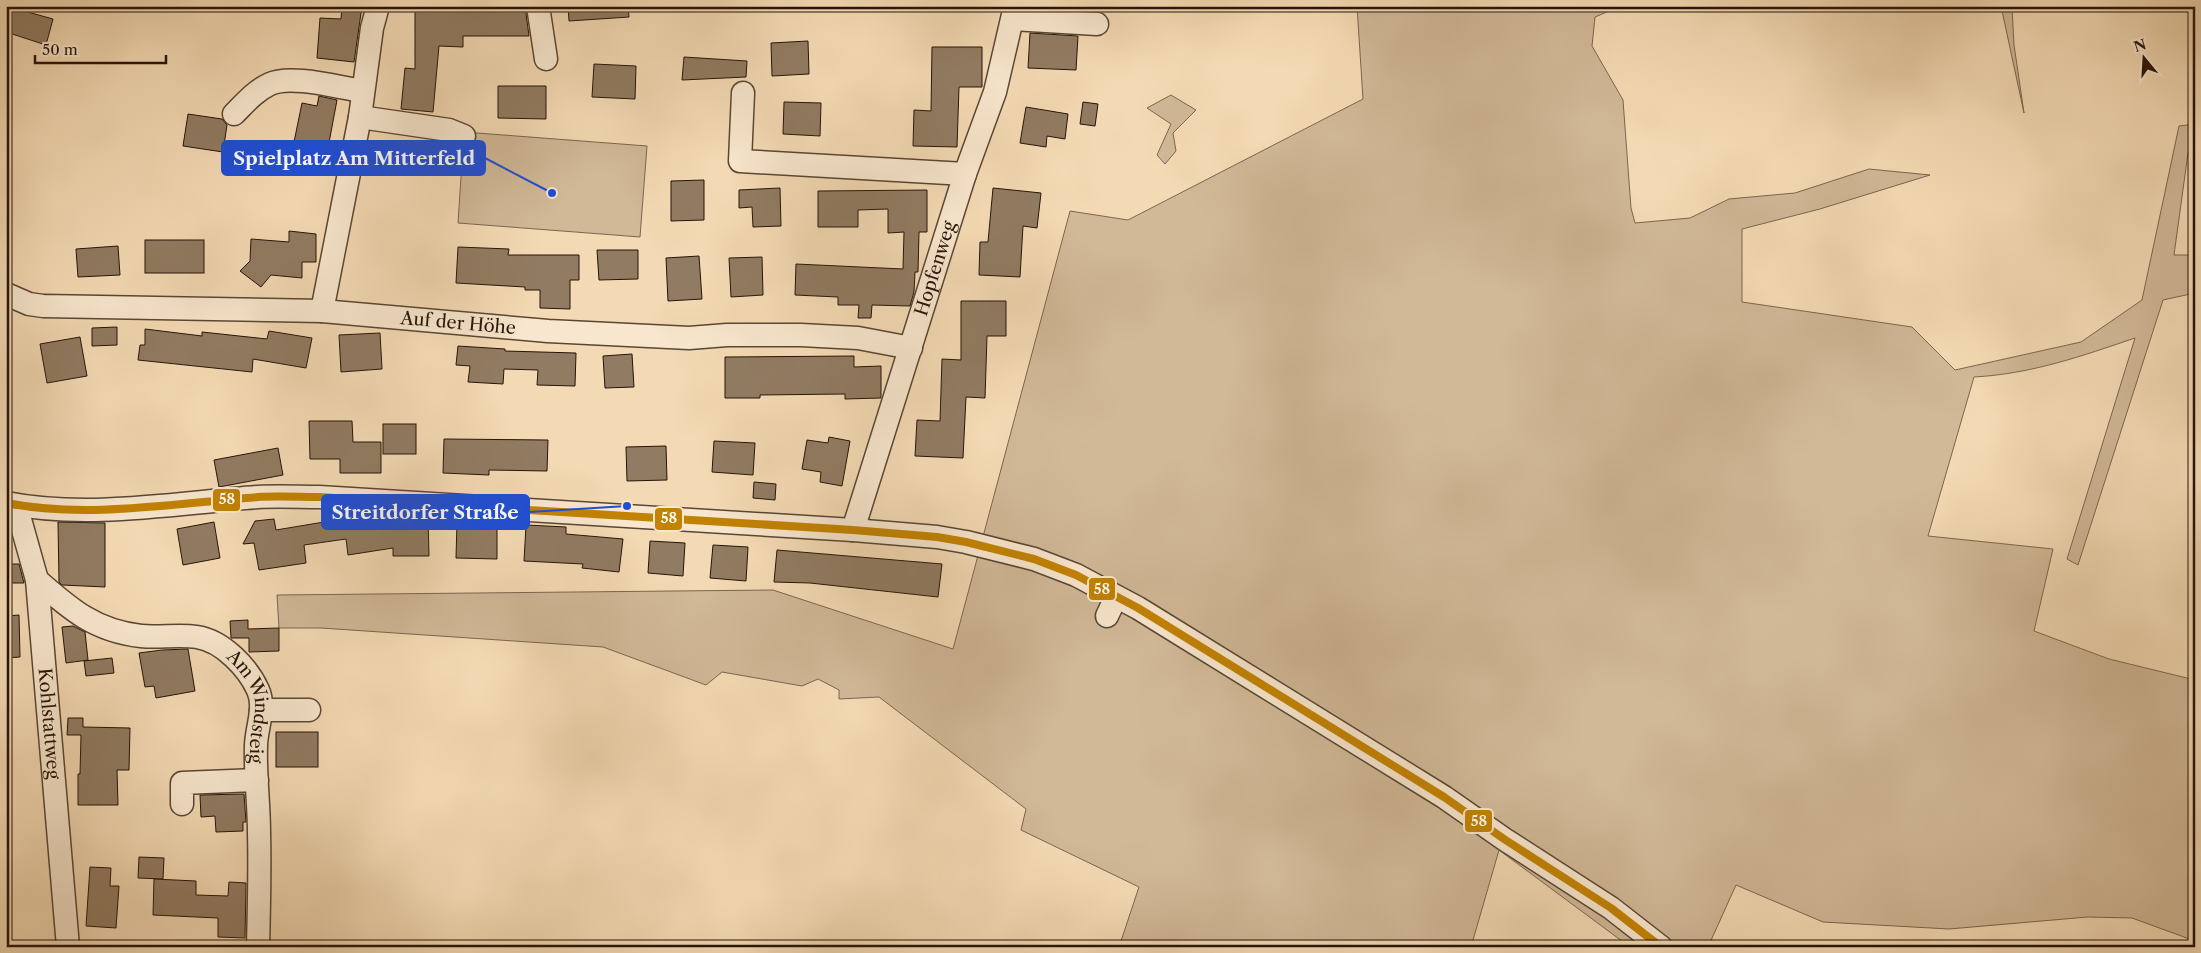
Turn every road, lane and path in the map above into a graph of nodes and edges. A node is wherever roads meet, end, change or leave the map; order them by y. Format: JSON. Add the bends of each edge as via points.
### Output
{"nodes":[{"id":1,"x":378,"y":6,"type":"edge"},
{"id":2,"x":538,"y":6,"type":"edge"},
{"id":3,"x":1014,"y":12,"type":"edge"},
{"id":4,"x":1096,"y":24,"type":"dead end"},
{"id":5,"x":546,"y":59,"type":"dead end"},
{"id":6,"x":363,"y":91,"type":"junction"},
{"id":7,"x":744,"y":93,"type":"dead end"},
{"id":8,"x":234,"y":114,"type":"dead end"},
{"id":9,"x":360,"y":117,"type":"junction"},
{"id":10,"x":464,"y":136,"type":"dead end"},
{"id":11,"x":965,"y":174,"type":"junction"},
{"id":12,"x":6,"y":294,"type":"edge"},
{"id":13,"x":322,"y":311,"type":"junction"},
{"id":14,"x":911,"y":348,"type":"junction"},
{"id":15,"x":11,"y":504,"type":"edge"},
{"id":16,"x":853,"y":530,"type":"junction"},
{"id":17,"x":37,"y":580,"type":"junction"},
{"id":18,"x":260,"y":710,"type":"junction"},
{"id":19,"x":309,"y":710,"type":"dead end"},
{"id":20,"x":257,"y":780,"type":"junction"},
{"id":21,"x":182,"y":804,"type":"dead end"},
{"id":22,"x":68,"y":944,"type":"edge"},
{"id":23,"x":258,"y":947,"type":"edge"},
{"id":24,"x":1661,"y":947,"type":"edge"}],
"edges":[{"from":1,"to":6,"type":"street"},
{"from":2,"to":5,"type":"street"},
{"from":3,"to":4,"type":"street"},
{"from":3,"to":11,"type":"street","name":"Hopfenweg","via":[[995,92]]},
{"from":6,"to":8,"type":"street","via":[[304,82],[272,83],[253,94]]},
{"from":6,"to":9,"type":"street"},
{"from":7,"to":11,"type":"street","via":[[740,161]]},
{"from":9,"to":10,"type":"street","via":[[449,130]]},
{"from":9,"to":13,"type":"street"},
{"from":11,"to":14,"type":"street","name":"Hopfenweg"},
{"from":12,"to":13,"type":"street","name":"Auf der Höhe","via":[[43,306]]},
{"from":13,"to":14,"type":"street","name":"Auf der Höhe","via":[[606,335],[858,338]]},
{"from":14,"to":16,"type":"street","name":"Hopfenweg"},
{"from":15,"to":16,"type":"street","via":[[71,509],[260,497],[319,497]]},
{"from":15,"to":17,"type":"street","name":"Kohlstattweg"},
{"from":16,"to":24,"type":"street","via":[[938,537],[994,548],[1076,575],[1111,606],[1143,600],[1389,767],[1611,908]]},
{"from":17,"to":18,"type":"street","name":"Am Windsteig","via":[[66,606],[93,623],[117,632],[210,640],[249,676],[258,691]]},
{"from":17,"to":22,"type":"street","name":"Kohlstattweg"},
{"from":18,"to":19,"type":"street"},
{"from":18,"to":20,"type":"street","name":"Am Windsteig"},
{"from":20,"to":21,"type":"street","via":[[182,783]]},
{"from":20,"to":23,"type":"street","name":"Am Windsteig","via":[[260,834]]}]}
